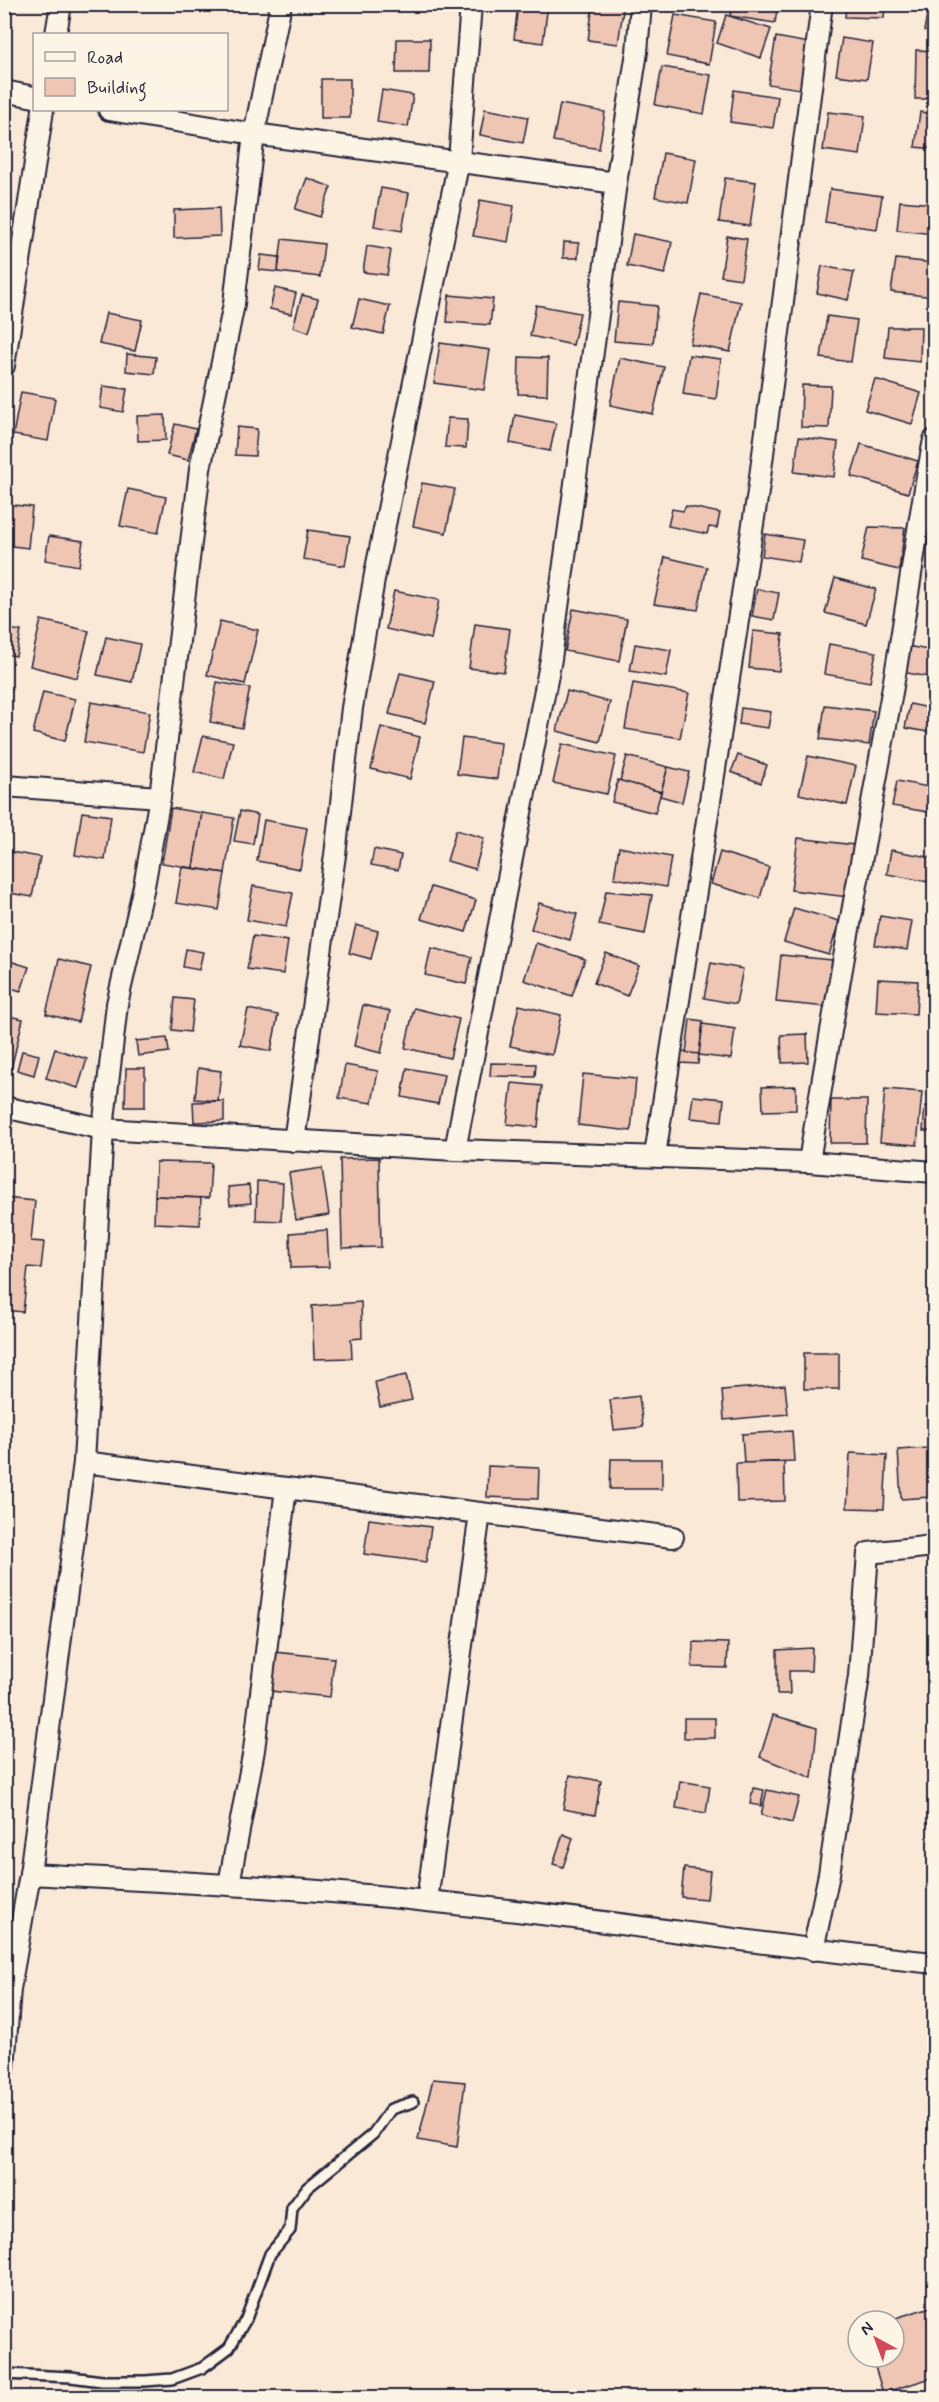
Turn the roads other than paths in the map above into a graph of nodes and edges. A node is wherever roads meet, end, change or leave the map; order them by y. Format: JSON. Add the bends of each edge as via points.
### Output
{"nodes":[{"id":1,"x":61,"y":4,"type":"edge"},
{"id":2,"x":281,"y":4,"type":"edge"},
{"id":3,"x":471,"y":4,"type":"edge"},
{"id":4,"x":641,"y":4,"type":"edge"},
{"id":5,"x":822,"y":4,"type":"edge"},
{"id":6,"x":56,"y":33,"type":"edge"},
{"id":7,"x":4,"y":91,"type":"edge"},
{"id":8,"x":33,"y":97,"type":"edge"},
{"id":9,"x":44,"y":111,"type":"edge"},
{"id":10,"x":115,"y":111,"type":"edge"},
{"id":11,"x":254,"y":134,"type":"junction"},
{"id":12,"x":459,"y":160,"type":"junction"},
{"id":13,"x":616,"y":183,"type":"junction"},
{"id":14,"x":4,"y":366,"type":"edge"},
{"id":15,"x":934,"y":440,"type":"edge"},
{"id":16,"x":4,"y":786,"type":"edge"},
{"id":17,"x":160,"y":797,"type":"junction"},
{"id":18,"x":4,"y":1107,"type":"edge"},
{"id":19,"x":103,"y":1130,"type":"junction"},
{"id":20,"x":294,"y":1141,"type":"junction"},
{"id":21,"x":455,"y":1150,"type":"junction"},
{"id":22,"x":656,"y":1155,"type":"junction"},
{"id":23,"x":809,"y":1162,"type":"junction"},
{"id":24,"x":934,"y":1172,"type":"edge"},
{"id":25,"x":84,"y":1462,"type":"junction"},
{"id":26,"x":286,"y":1488,"type":"junction"},
{"id":27,"x":480,"y":1513,"type":"junction"},
{"id":28,"x":673,"y":1537,"type":"dead end"},
{"id":29,"x":934,"y":1546,"type":"edge"},
{"id":30,"x":30,"y":1874,"type":"junction"},
{"id":31,"x":229,"y":1884,"type":"junction"},
{"id":32,"x":427,"y":1901,"type":"junction"},
{"id":33,"x":813,"y":1950,"type":"junction"},
{"id":34,"x":934,"y":1963,"type":"edge"},
{"id":35,"x":7,"y":1989,"type":"edge"},
{"id":36,"x":4,"y":2068,"type":"edge"},
{"id":37,"x":413,"y":2102,"type":"dead end"},
{"id":38,"x":4,"y":2374,"type":"edge"}],
"edges":[{"from":1,"to":6,"type":"street"},
{"from":2,"to":11,"type":"street"},
{"from":3,"to":12,"type":"street"},
{"from":4,"to":13,"type":"street"},
{"from":5,"to":22,"type":"street","via":[[758,492]]},
{"from":7,"to":8,"type":"street"},
{"from":9,"to":14,"type":"street"},
{"from":10,"to":11,"type":"street"},
{"from":11,"to":12,"type":"street"},
{"from":11,"to":17,"type":"street","via":[[234,304],[200,469]]},
{"from":12,"to":13,"type":"street"},
{"from":12,"to":20,"type":"street","via":[[375,574],[352,708]]},
{"from":13,"to":21,"type":"street","via":[[551,659]]},
{"from":15,"to":23,"type":"street"},
{"from":16,"to":17,"type":"street"},
{"from":17,"to":19,"type":"street","via":[[117,1004]]},
{"from":18,"to":19,"type":"street"},
{"from":19,"to":20,"type":"street"},
{"from":19,"to":25,"type":"street"},
{"from":20,"to":21,"type":"street"},
{"from":21,"to":22,"type":"street"},
{"from":22,"to":23,"type":"street"},
{"from":23,"to":24,"type":"street"},
{"from":25,"to":26,"type":"street"},
{"from":25,"to":30,"type":"street"},
{"from":26,"to":27,"type":"street"},
{"from":26,"to":31,"type":"street","via":[[254,1750]]},
{"from":27,"to":28,"type":"street"},
{"from":27,"to":32,"type":"street"},
{"from":29,"to":33,"type":"street","via":[[868,1553],[859,1676]]},
{"from":30,"to":31,"type":"street"},
{"from":30,"to":35,"type":"street"},
{"from":31,"to":32,"type":"street"},
{"from":32,"to":33,"type":"street"},
{"from":33,"to":34,"type":"street"},
{"from":35,"to":36,"type":"street"},
{"from":37,"to":38,"type":"lane","via":[[391,2109],[373,2134],[307,2188],[292,2208],[290,2230],[270,2254],[246,2319],[229,2349],[202,2368],[172,2379],[145,2380]]}]}
